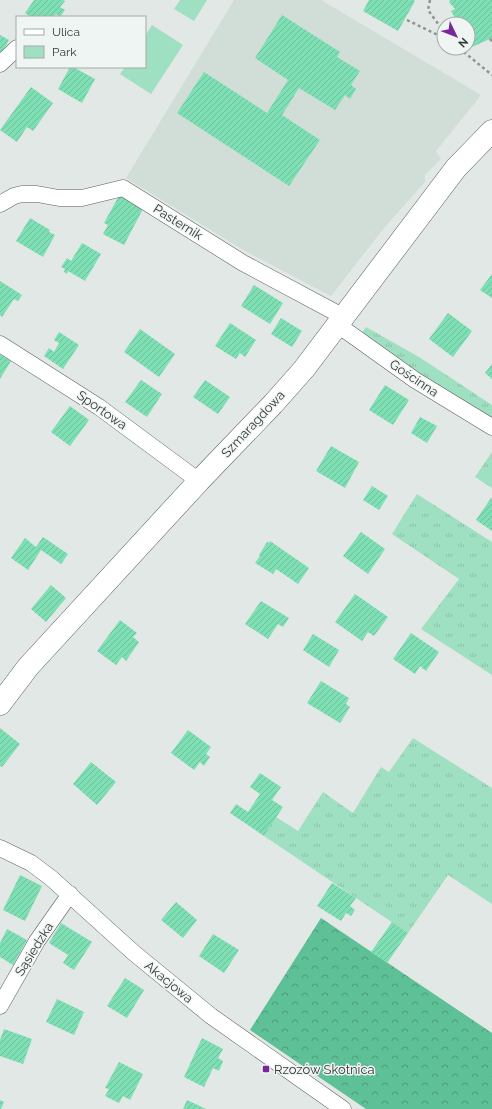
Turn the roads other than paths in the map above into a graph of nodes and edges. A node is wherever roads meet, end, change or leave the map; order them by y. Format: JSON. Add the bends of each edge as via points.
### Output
{"nodes":[{"id":1,"x":16,"y":49,"type":"edge"},
{"id":2,"x":0,"y":64,"type":"edge"},
{"id":3,"x":492,"y":131,"type":"edge"},
{"id":4,"x":0,"y":204,"type":"edge"},
{"id":5,"x":341,"y":321,"type":"junction"},
{"id":6,"x":0,"y":344,"type":"edge"},
{"id":7,"x":492,"y":427,"type":"edge"},
{"id":8,"x":199,"y":481,"type":"junction"},
{"id":9,"x":0,"y":704,"type":"edge"},
{"id":10,"x":0,"y":848,"type":"edge"},
{"id":11,"x":70,"y":894,"type":"junction"},
{"id":12,"x":0,"y":1006,"type":"edge"},
{"id":13,"x":343,"y":1109,"type":"edge"}],
"edges":[{"from":1,"to":2,"type":"street"},
{"from":3,"to":5,"type":"street","name":"Szmaragdowa","via":[[456,168]]},
{"from":4,"to":5,"type":"street","name":"Pasternik","via":[[22,194],[82,198],[123,188]]},
{"from":5,"to":7,"type":"street","name":"Gościnna","via":[[415,380]]},
{"from":5,"to":8,"type":"street","name":"Szmaragdowa","via":[[273,404]]},
{"from":6,"to":8,"type":"street","name":"Sportowa","via":[[100,407]]},
{"from":8,"to":9,"type":"street","name":"Szmaragdowa","via":[[28,667]]},
{"from":10,"to":11,"type":"street","name":"Akacjowa","via":[[30,863]]},
{"from":11,"to":12,"type":"street","name":"Sąsiedzka","via":[[37,942]]},
{"from":11,"to":13,"type":"street","name":"Akacjowa","via":[[134,953],[211,1016]]}]}
